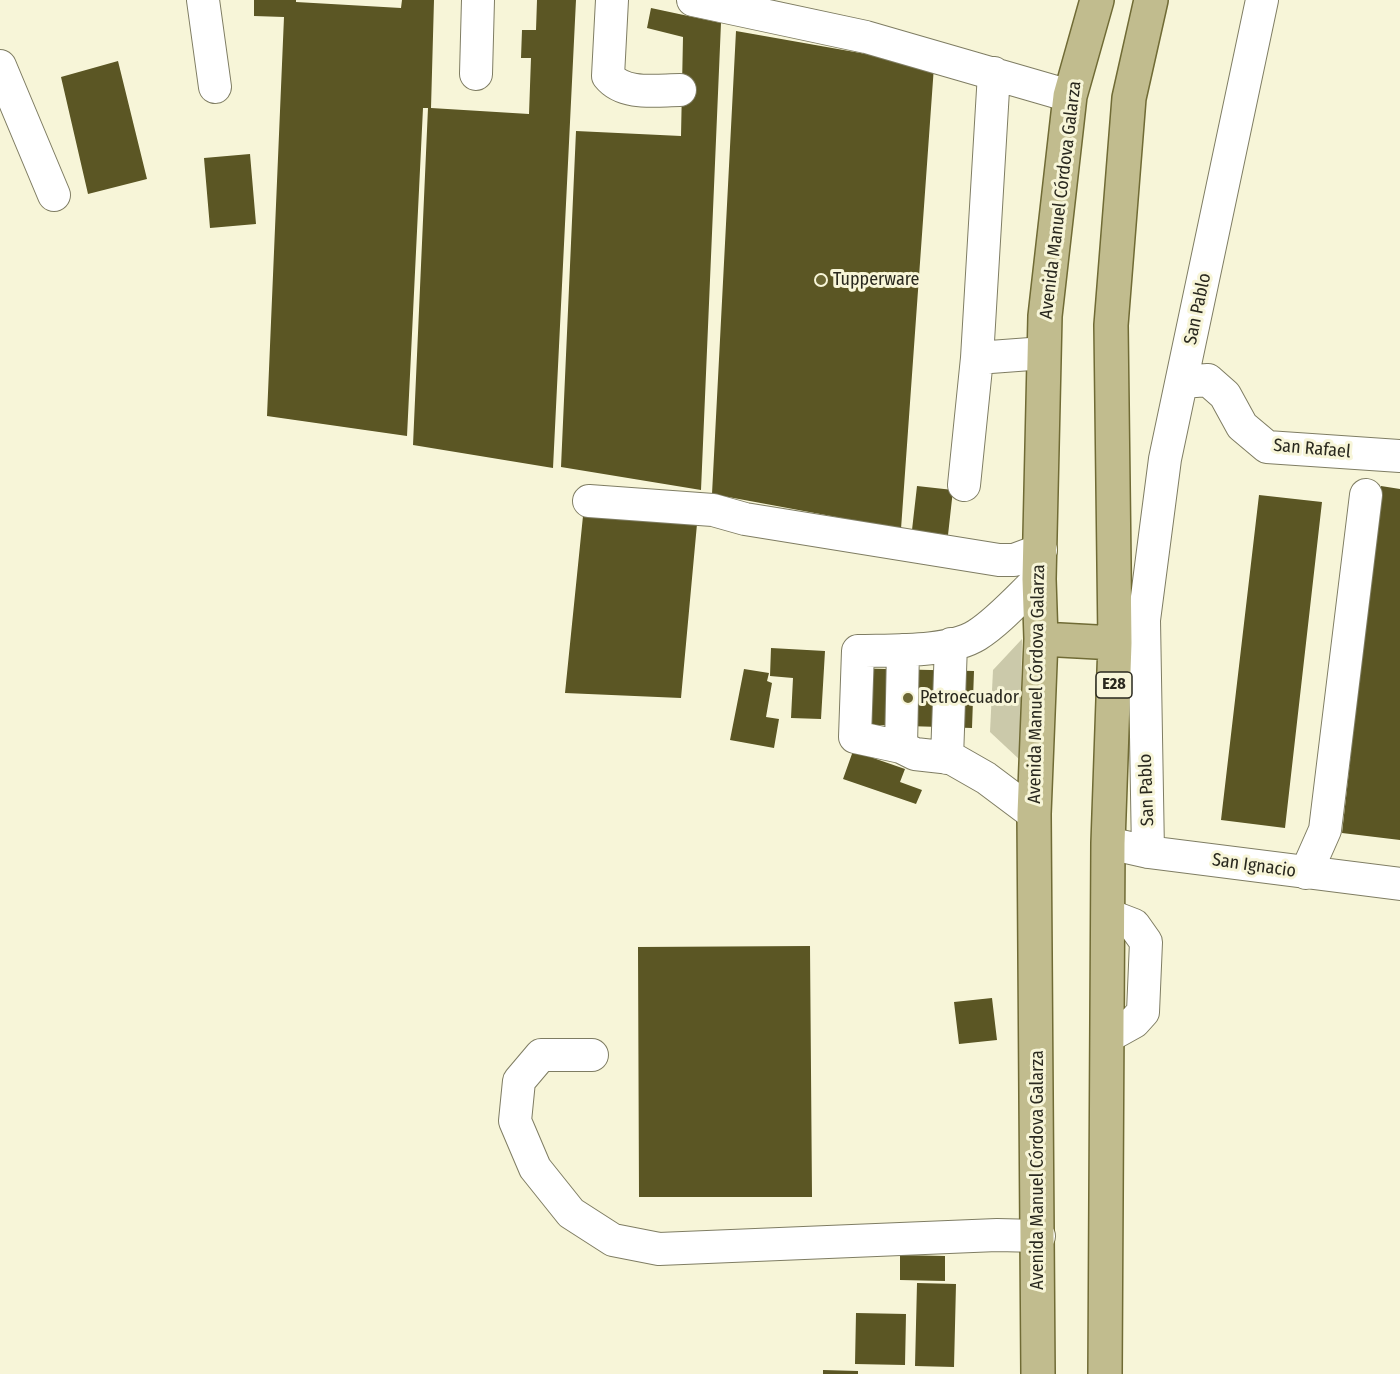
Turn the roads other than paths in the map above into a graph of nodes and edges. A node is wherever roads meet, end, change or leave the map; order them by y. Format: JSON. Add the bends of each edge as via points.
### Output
{"nodes":[{"id":1,"x":203,"y":0,"type":"edge"},
{"id":2,"x":478,"y":0,"type":"edge"},
{"id":3,"x":612,"y":0,"type":"edge"},
{"id":4,"x":693,"y":0,"type":"edge"},
{"id":5,"x":1097,"y":0,"type":"edge"},
{"id":6,"x":1151,"y":0,"type":"edge"},
{"id":7,"x":1262,"y":0,"type":"edge"},
{"id":8,"x":752,"y":7,"type":"edge"},
{"id":9,"x":0,"y":66,"type":"edge"},
{"id":10,"x":476,"y":74,"type":"dead end"},
{"id":11,"x":994,"y":74,"type":"junction"},
{"id":12,"x":215,"y":87,"type":"dead end"},
{"id":13,"x":680,"y":90,"type":"dead end"},
{"id":14,"x":1070,"y":96,"type":"junction"},
{"id":15,"x":54,"y":195,"type":"dead end"},
{"id":16,"x":1044,"y":353,"type":"junction"},
{"id":17,"x":977,"y":358,"type":"junction"},
{"id":18,"x":1183,"y":382,"type":"junction"},
{"id":19,"x":1400,"y":456,"type":"edge"},
{"id":20,"x":964,"y":485,"type":"dead end"},
{"id":21,"x":1366,"y":495,"type":"dead end"},
{"id":22,"x":589,"y":501,"type":"dead end"},
{"id":23,"x":1040,"y":565,"type":"junction"},
{"id":24,"x":1144,"y":620,"type":"junction"},
{"id":25,"x":1041,"y":639,"type":"junction"},
{"id":26,"x":1116,"y":643,"type":"junction"},
{"id":27,"x":951,"y":644,"type":"junction"},
{"id":28,"x":903,"y":650,"type":"junction"},
{"id":29,"x":901,"y":747,"type":"junction"},
{"id":30,"x":947,"y":758,"type":"junction"},
{"id":31,"x":1034,"y":814,"type":"junction"},
{"id":32,"x":1108,"y":843,"type":"junction"},
{"id":33,"x":1148,"y":852,"type":"junction"},
{"id":34,"x":1306,"y":873,"type":"junction"},
{"id":35,"x":1400,"y":885,"type":"edge"},
{"id":36,"x":592,"y":1055,"type":"dead end"},
{"id":37,"x":1039,"y":1236,"type":"junction"},
{"id":38,"x":1038,"y":1374,"type":"edge"},
{"id":39,"x":1105,"y":1374,"type":"edge"}],
"edges":[{"from":1,"to":12,"type":"street"},
{"from":2,"to":10,"type":"street"},
{"from":3,"to":13,"type":"street","via":[[608,76],[615,85],[627,89]]},
{"from":4,"to":8,"type":"street"},
{"from":5,"to":14,"type":"main road","name":"Avenida Manuel Córdova Galarza"},
{"from":6,"to":26,"type":"main road","number":"E28","via":[[1128,98],[1111,325]]},
{"from":7,"to":18,"type":"street","name":"San Pablo"},
{"from":8,"to":11,"type":"street"},
{"from":9,"to":15,"type":"street"},
{"from":11,"to":14,"type":"street"},
{"from":11,"to":17,"type":"street"},
{"from":14,"to":16,"type":"main road","name":"Avenida Manuel Córdova Galarza"},
{"from":16,"to":17,"type":"street"},
{"from":16,"to":23,"type":"main road","name":"Avenida Manuel Córdova Galarza"},
{"from":17,"to":20,"type":"street"},
{"from":18,"to":19,"type":"street","name":"San Rafael","via":[[1208,380],[1225,395],[1242,426],[1267,447]]},
{"from":18,"to":24,"type":"street","name":"San Pablo","via":[[1165,459]]},
{"from":21,"to":34,"type":"street","via":[[1325,830]]},
{"from":22,"to":23,"type":"street","via":[[713,510],[745,519]]},
{"from":23,"to":25,"type":"main road","name":"Avenida Manuel Córdova Galarza"},
{"from":23,"to":27,"type":"street","via":[[977,635]]},
{"from":24,"to":26,"type":"street"},
{"from":24,"to":33,"type":"street","name":"San Pablo"},
{"from":25,"to":26,"type":"main road"},
{"from":25,"to":31,"type":"main road","name":"Avenida Manuel Córdova Galarza"},
{"from":26,"to":32,"type":"main road","number":"E28"},
{"from":27,"to":28,"type":"street"},
{"from":27,"to":30,"type":"street"},
{"from":28,"to":29,"type":"street"},
{"from":28,"to":29,"type":"street","via":[[858,651],[855,737]]},
{"from":29,"to":30,"type":"street","via":[[915,754]]},
{"from":30,"to":31,"type":"street","via":[[986,778]]},
{"from":31,"to":37,"type":"main road","name":"Avenida Manuel Córdova Galarza"},
{"from":32,"to":33,"type":"street","name":"San Ignacio"},
{"from":32,"to":39,"type":"main road","number":"E28"},
{"from":33,"to":34,"type":"street","name":"San Ignacio"},
{"from":34,"to":35,"type":"street","name":"San Ignacio"},
{"from":36,"to":37,"type":"street","via":[[541,1055],[519,1081],[515,1121],[535,1168],[571,1213],[613,1240],[659,1249]]},
{"from":37,"to":38,"type":"main road","name":"Avenida Manuel Córdova Galarza"}]}
